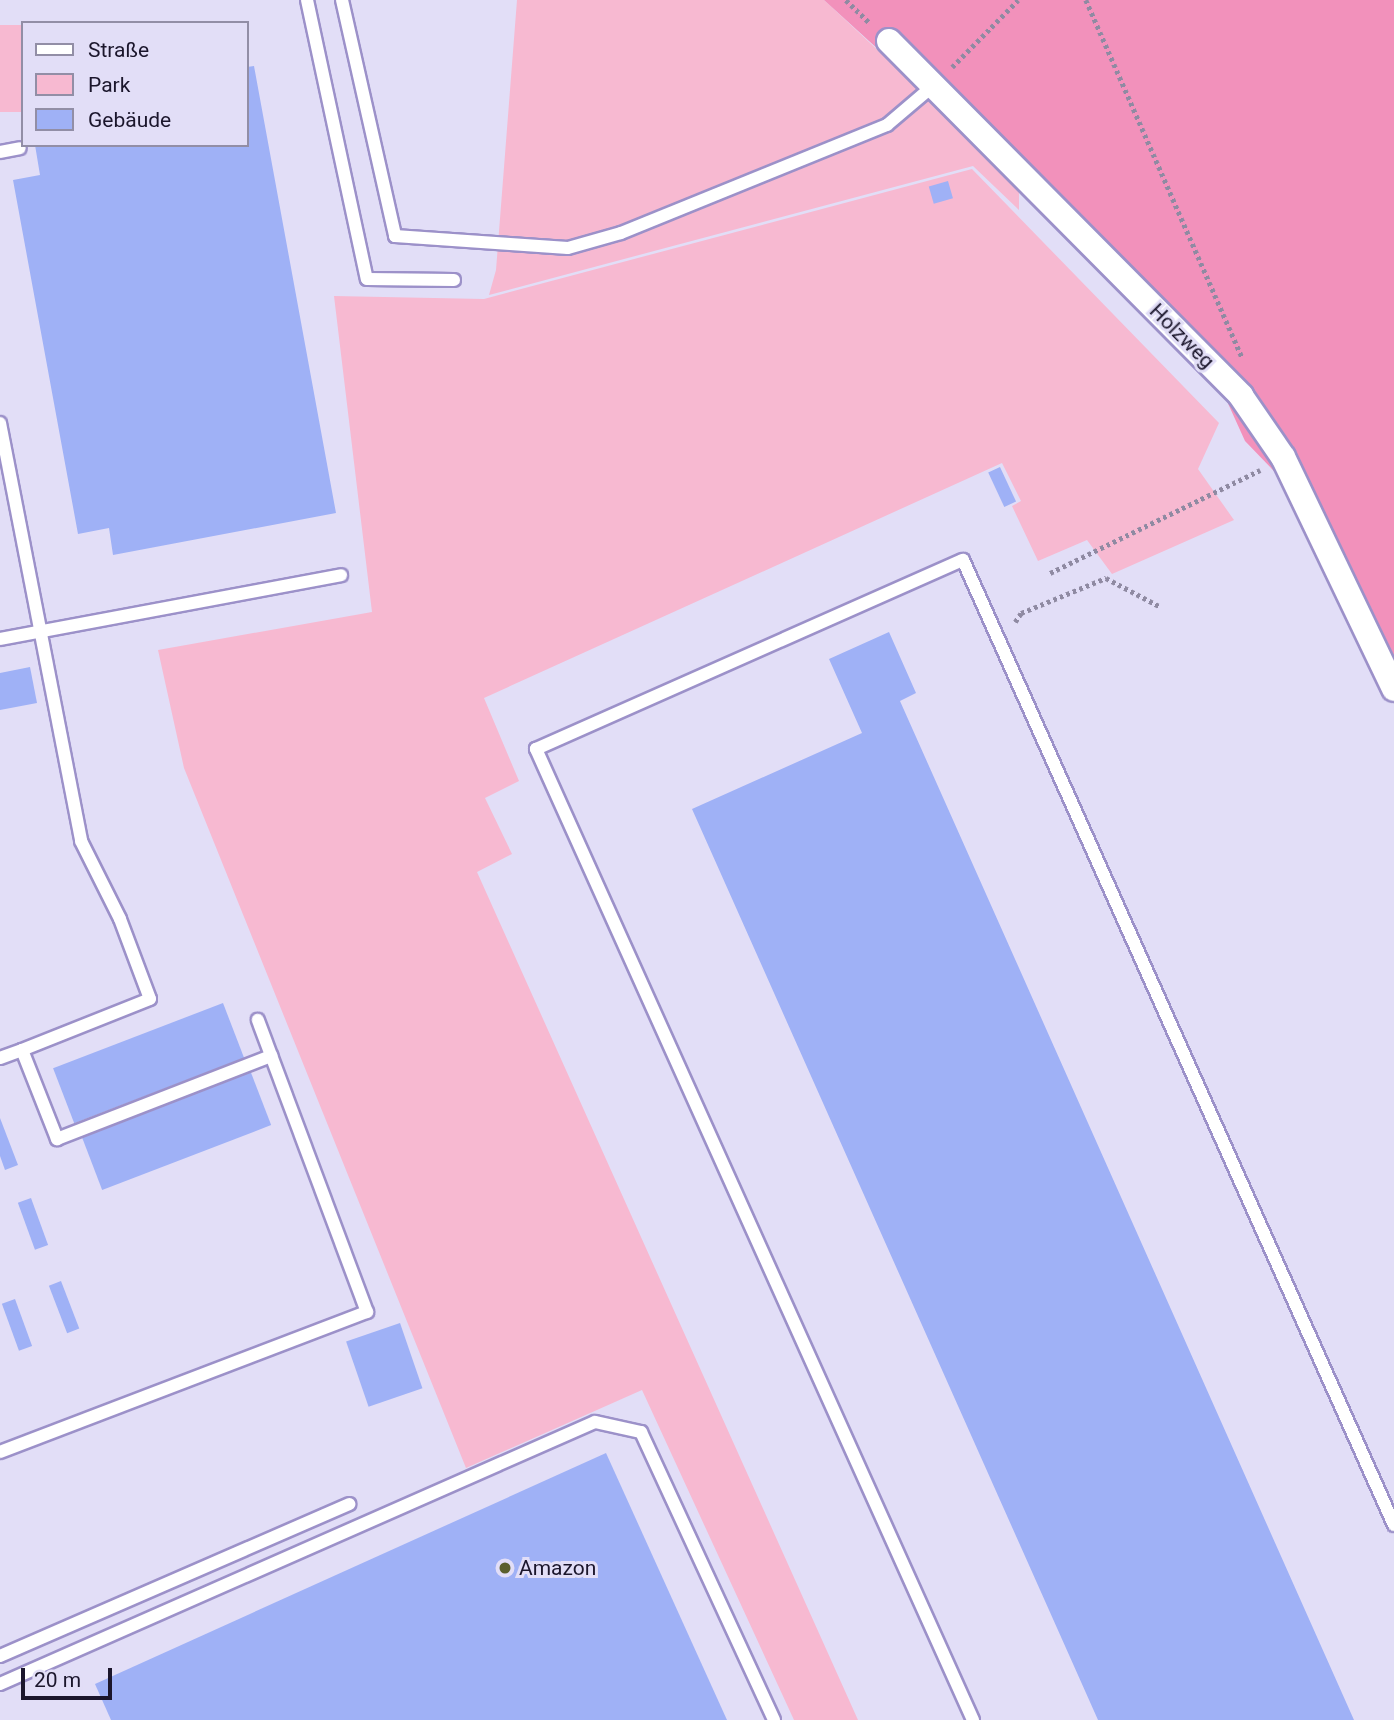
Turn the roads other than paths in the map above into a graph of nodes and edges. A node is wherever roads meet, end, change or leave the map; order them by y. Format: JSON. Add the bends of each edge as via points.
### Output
{"nodes":[{"id":1,"x":307,"y":0,"type":"edge"},
{"id":2,"x":342,"y":0,"type":"edge"},
{"id":3,"x":889,"y":41,"type":"road end"},
{"id":4,"x":934,"y":85,"type":"junction"},
{"id":5,"x":20,"y":148,"type":"dead end"},
{"id":6,"x":0,"y":152,"type":"edge"},
{"id":7,"x":454,"y":280,"type":"dead end"},
{"id":8,"x":0,"y":423,"type":"edge"},
{"id":9,"x":341,"y":575,"type":"dead end"},
{"id":10,"x":39,"y":632,"type":"junction"},
{"id":11,"x":0,"y":639,"type":"edge"},
{"id":12,"x":1394,"y":689,"type":"edge"},
{"id":13,"x":258,"y":1020,"type":"dead end"},
{"id":14,"x":22,"y":1050,"type":"junction"},
{"id":15,"x":271,"y":1056,"type":"junction"},
{"id":16,"x":0,"y":1058,"type":"edge"},
{"id":17,"x":0,"y":1452,"type":"edge"},
{"id":18,"x":349,"y":1504,"type":"dead end"},
{"id":19,"x":1394,"y":1525,"type":"edge"},
{"id":20,"x":0,"y":1656,"type":"edge"},
{"id":21,"x":0,"y":1684,"type":"edge"},
{"id":22,"x":774,"y":1720,"type":"edge"},
{"id":23,"x":973,"y":1720,"type":"edge"}],
"edges":[{"from":1,"to":7,"type":"lane","via":[[367,279]]},
{"from":2,"to":4,"type":"lane","via":[[395,236],[568,248],[621,233],[887,125]]},
{"from":3,"to":4,"type":"street","name":"Holzweg"},
{"from":4,"to":12,"type":"street","name":"Holzweg","via":[[1241,396],[1283,457]]},
{"from":5,"to":6,"type":"lane"},
{"from":8,"to":10,"type":"lane"},
{"from":9,"to":10,"type":"lane"},
{"from":10,"to":11,"type":"lane"},
{"from":10,"to":14,"type":"lane","via":[[81,841],[120,919],[150,999]]},
{"from":13,"to":15,"type":"lane"},
{"from":14,"to":15,"type":"lane","via":[[57,1139]]},
{"from":14,"to":16,"type":"lane"},
{"from":15,"to":17,"type":"lane","via":[[367,1312]]},
{"from":18,"to":20,"type":"lane"},
{"from":19,"to":23,"type":"lane","via":[[963,560],[537,749]]},
{"from":21,"to":22,"type":"lane","via":[[595,1422],[641,1432]]}]}
